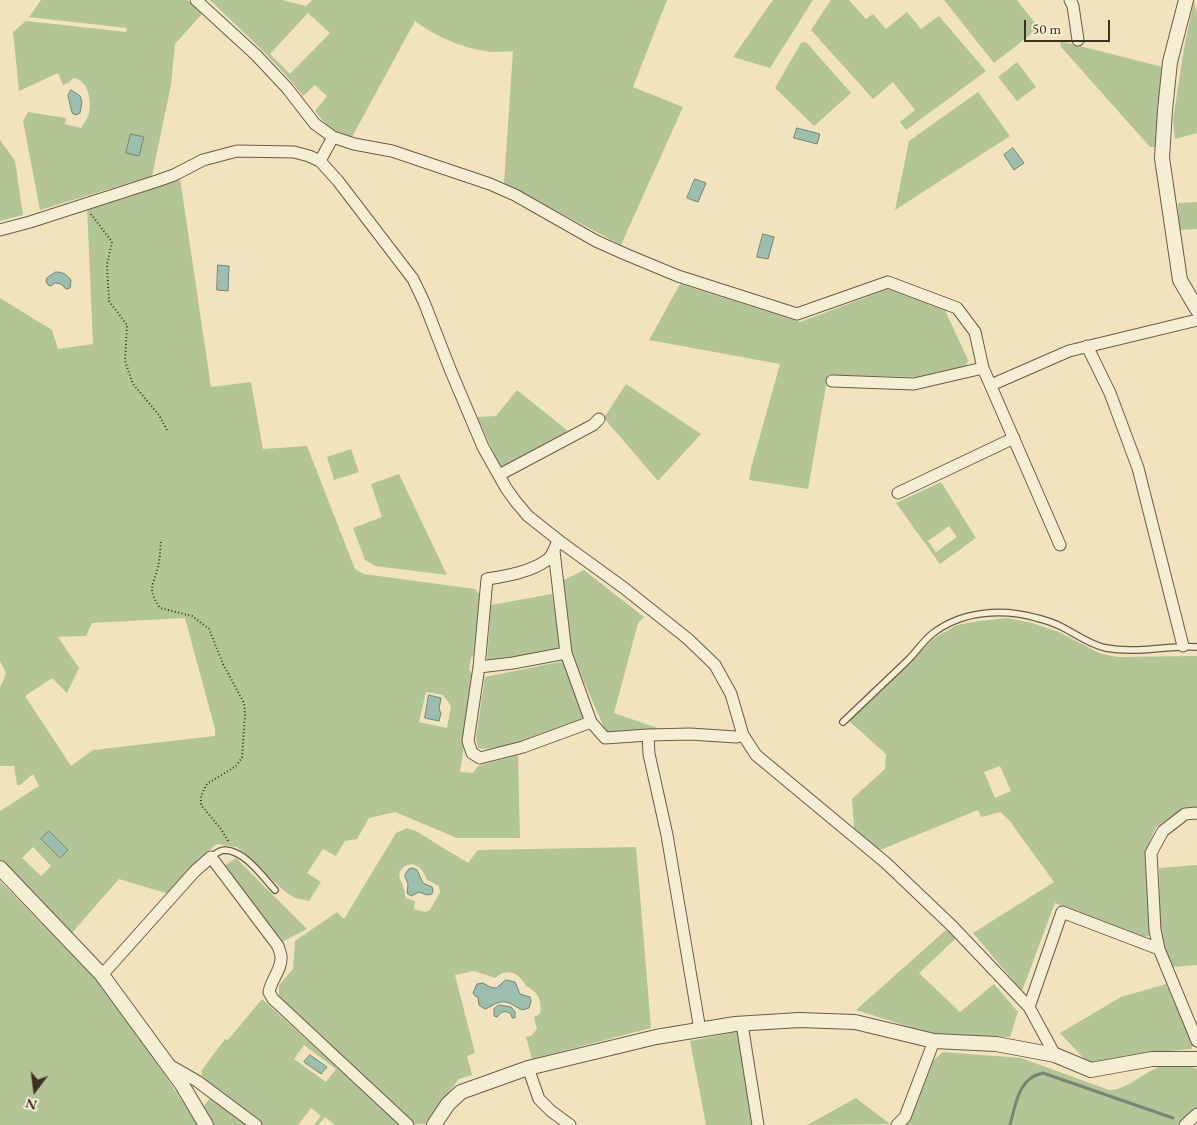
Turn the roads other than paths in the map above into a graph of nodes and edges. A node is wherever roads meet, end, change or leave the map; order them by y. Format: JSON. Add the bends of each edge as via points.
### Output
{"nodes":[{"id":1,"x":196,"y":0,"type":"edge"},
{"id":2,"x":1070,"y":0,"type":"edge"},
{"id":3,"x":1186,"y":0,"type":"edge"},
{"id":4,"x":1078,"y":40,"type":"dead end"},
{"id":5,"x":333,"y":137,"type":"junction"},
{"id":6,"x":320,"y":161,"type":"junction"},
{"id":7,"x":0,"y":230,"type":"edge"},
{"id":8,"x":1197,"y":309,"type":"edge"},
{"id":9,"x":1197,"y":320,"type":"edge"},
{"id":10,"x":1087,"y":346,"type":"junction"},
{"id":11,"x":983,"y":368,"type":"junction"},
{"id":12,"x":832,"y":382,"type":"dead end"},
{"id":13,"x":991,"y":384,"type":"junction"},
{"id":14,"x":599,"y":419,"type":"dead end"},
{"id":15,"x":1014,"y":438,"type":"junction"},
{"id":16,"x":499,"y":475,"type":"junction"},
{"id":17,"x":898,"y":493,"type":"dead end"},
{"id":18,"x":1060,"y":545,"type":"dead end"},
{"id":19,"x":556,"y":546,"type":"junction"},
{"id":20,"x":1183,"y":646,"type":"junction"},
{"id":21,"x":1197,"y":648,"type":"edge"},
{"id":22,"x":566,"y":653,"type":"junction"},
{"id":23,"x":480,"y":667,"type":"junction"},
{"id":24,"x":592,"y":722,"type":"junction"},
{"id":25,"x":842,"y":722,"type":"dead end"},
{"id":26,"x":648,"y":735,"type":"junction"},
{"id":27,"x":744,"y":735,"type":"junction"},
{"id":28,"x":1197,"y":813,"type":"edge"},
{"id":29,"x":211,"y":857,"type":"junction"},
{"id":30,"x":0,"y":868,"type":"edge"},
{"id":31,"x":275,"y":890,"type":"dead end"},
{"id":32,"x":1159,"y":949,"type":"junction"},
{"id":33,"x":102,"y":975,"type":"junction"},
{"id":34,"x":1029,"y":1007,"type":"junction"},
{"id":35,"x":742,"y":1024,"type":"junction"},
{"id":36,"x":700,"y":1030,"type":"junction"},
{"id":37,"x":1197,"y":1041,"type":"edge"},
{"id":38,"x":934,"y":1042,"type":"junction"},
{"id":39,"x":1197,"y":1053,"type":"edge"},
{"id":40,"x":1055,"y":1055,"type":"junction"},
{"id":41,"x":1197,"y":1059,"type":"edge"},
{"id":42,"x":168,"y":1065,"type":"junction"},
{"id":43,"x":528,"y":1068,"type":"junction"},
{"id":44,"x":1197,"y":1114,"type":"edge"},
{"id":45,"x":556,"y":1121,"type":"edge"},
{"id":46,"x":206,"y":1125,"type":"edge"},
{"id":47,"x":256,"y":1125,"type":"edge"},
{"id":48,"x":408,"y":1125,"type":"edge"},
{"id":49,"x":434,"y":1125,"type":"edge"},
{"id":50,"x":570,"y":1125,"type":"edge"},
{"id":51,"x":758,"y":1125,"type":"edge"},
{"id":52,"x":897,"y":1125,"type":"edge"},
{"id":53,"x":1186,"y":1125,"type":"edge"}],
"edges":[{"from":1,"to":5,"type":"street","via":[[256,55],[315,124]]},
{"from":2,"to":4,"type":"street"},
{"from":3,"to":8,"type":"street","via":[[1170,62],[1162,158],[1180,280]]},
{"from":5,"to":6,"type":"street"},
{"from":5,"to":11,"type":"street","via":[[392,151],[490,184],[625,254],[678,276],[797,314],[888,282],[957,308],[975,332]]},
{"from":6,"to":7,"type":"street","via":[[294,152],[237,150],[203,160],[174,175]]},
{"from":6,"to":16,"type":"street","via":[[413,279],[483,447]]},
{"from":9,"to":10,"type":"street"},
{"from":10,"to":13,"type":"street"},
{"from":10,"to":20,"type":"street","via":[[1110,393],[1138,468]]},
{"from":11,"to":12,"type":"street","via":[[914,384]]},
{"from":11,"to":13,"type":"street"},
{"from":13,"to":15,"type":"street"},
{"from":14,"to":16,"type":"street"},
{"from":15,"to":17,"type":"street"},
{"from":15,"to":18,"type":"street"},
{"from":16,"to":19,"type":"street","via":[[522,509]]},
{"from":19,"to":22,"type":"street"},
{"from":19,"to":23,"type":"street","via":[[547,560],[518,574],[487,579]]},
{"from":19,"to":27,"type":"street","via":[[664,619],[715,665],[731,694]]},
{"from":20,"to":21,"type":"lane"},
{"from":20,"to":25,"type":"lane","via":[[1149,650],[1105,648],[1060,625],[1036,618],[1009,612],[981,613],[953,621],[931,634]]},
{"from":22,"to":23,"type":"street"},
{"from":22,"to":24,"type":"street"},
{"from":23,"to":24,"type":"street","via":[[468,741],[472,753],[480,758]]},
{"from":24,"to":26,"type":"street","via":[[605,738]]},
{"from":26,"to":27,"type":"street"},
{"from":26,"to":36,"type":"street"},
{"from":27,"to":34,"type":"street","via":[[756,755],[924,898]]},
{"from":28,"to":32,"type":"street","via":[[1186,814],[1163,831],[1151,853]]},
{"from":29,"to":31,"type":"lane","via":[[225,850],[236,853]]},
{"from":29,"to":33,"type":"street"},
{"from":29,"to":48,"type":"street","via":[[278,946],[281,958],[269,992],[273,998]]},
{"from":30,"to":33,"type":"street"},
{"from":32,"to":34,"type":"street","via":[[1062,912]]},
{"from":32,"to":37,"type":"street"},
{"from":33,"to":42,"type":"street"},
{"from":34,"to":40,"type":"street"},
{"from":35,"to":36,"type":"street"},
{"from":35,"to":38,"type":"street","via":[[799,1020],[855,1022]]},
{"from":35,"to":51,"type":"street"},
{"from":36,"to":43,"type":"street","via":[[656,1037]]},
{"from":38,"to":40,"type":"street","via":[[996,1044]]},
{"from":38,"to":52,"type":"street","via":[[905,1117]]},
{"from":39,"to":41,"type":"street"},
{"from":40,"to":41,"type":"street","via":[[1091,1070],[1152,1059]]},
{"from":42,"to":46,"type":"street"},
{"from":42,"to":47,"type":"street","via":[[198,1081]]},
{"from":43,"to":45,"type":"street","via":[[540,1099]]},
{"from":43,"to":49,"type":"street","via":[[461,1092]]},
{"from":44,"to":53,"type":"street"},
{"from":45,"to":50,"type":"street"}]}
